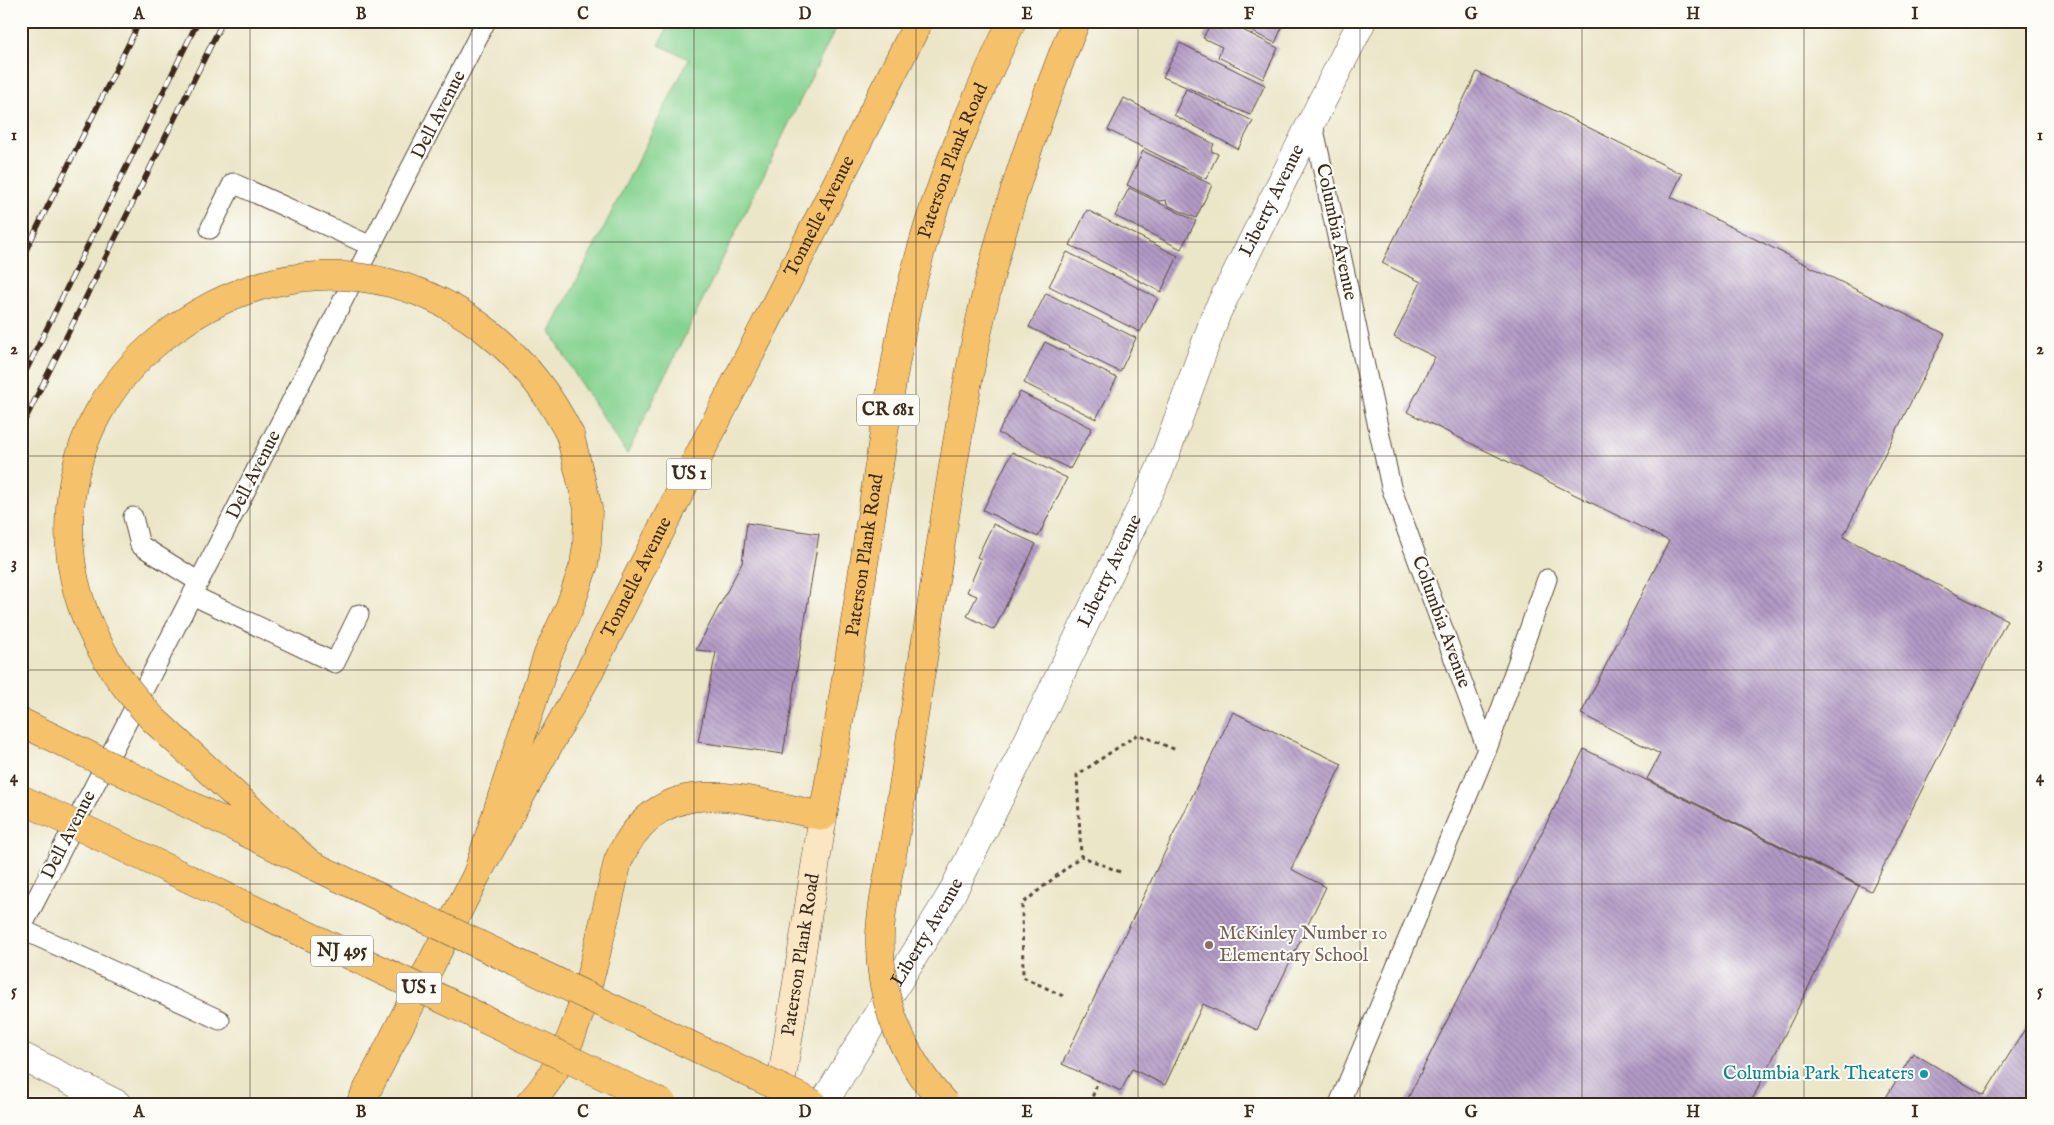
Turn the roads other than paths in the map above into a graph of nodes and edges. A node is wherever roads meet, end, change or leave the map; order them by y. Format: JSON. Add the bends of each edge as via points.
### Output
{"nodes":[{"id":1,"x":486,"y":21,"type":"edge"},
{"id":2,"x":904,"y":21,"type":"edge"},
{"id":3,"x":919,"y":21,"type":"edge"},
{"id":4,"x":1012,"y":21,"type":"edge"},
{"id":5,"x":1076,"y":21,"type":"edge"},
{"id":6,"x":1362,"y":21,"type":"edge"},
{"id":7,"x":894,"y":70,"type":"junction"},
{"id":8,"x":1312,"y":120,"type":"junction"},
{"id":9,"x":210,"y":229,"type":"dead end"},
{"id":10,"x":371,"y":246,"type":"junction"},
{"id":11,"x":133,"y":517,"type":"dead end"},
{"id":12,"x":1547,"y":579,"type":"dead end"},
{"id":13,"x":196,"y":588,"type":"junction"},
{"id":14,"x":359,"y":614,"type":"dead end"},
{"id":15,"x":21,"y":722,"type":"edge"},
{"id":16,"x":1487,"y":749,"type":"junction"},
{"id":17,"x":21,"y":799,"type":"edge"},
{"id":18,"x":823,"y":816,"type":"junction"},
{"id":19,"x":310,"y":864,"type":"junction"},
{"id":20,"x":477,"y":874,"type":"junction"},
{"id":21,"x":21,"y":929,"type":"edge"},
{"id":22,"x":220,"y":1020,"type":"dead end"},
{"id":23,"x":21,"y":1056,"type":"edge"},
{"id":24,"x":359,"y":1103,"type":"edge"},
{"id":25,"x":117,"y":1104,"type":"edge"},
{"id":26,"x":529,"y":1104,"type":"edge"},
{"id":27,"x":663,"y":1104,"type":"edge"},
{"id":28,"x":778,"y":1104,"type":"edge"},
{"id":29,"x":814,"y":1104,"type":"edge"},
{"id":30,"x":823,"y":1104,"type":"edge"},
{"id":31,"x":945,"y":1104,"type":"edge"},
{"id":32,"x":1339,"y":1104,"type":"edge"}],
"edges":[{"from":1,"to":10,"type":"lane","name":"Dell Avenue"},
{"from":2,"to":7,"type":"main road"},
{"from":3,"to":7,"type":"main road","name":"Tonnelle Avenue","number":"US 1"},
{"from":4,"to":18,"type":"main road","name":"Paterson Plank Road","number":"CR 681","via":[[941,188],[907,304],[894,367]]},
{"from":5,"to":31,"type":"main road","bridge":true,"via":[[1019,176],[981,315],[882,916],[880,960],[889,1007],[899,1036],[926,1084]]},
{"from":6,"to":8,"type":"street","name":"Liberty Avenue"},
{"from":7,"to":20,"type":"main road","name":"Tonnelle Avenue","number":"US 1","via":[[586,678]]},
{"from":8,"to":16,"type":"lane","name":"Columbia Avenue","via":[[1391,487]]},
{"from":8,"to":30,"type":"street","name":"Liberty Avenue","via":[[1217,312],[1160,469],[1020,758],[950,895]]},
{"from":9,"to":10,"type":"lane","via":[[233,183]]},
{"from":10,"to":13,"type":"lane","name":"Dell Avenue"},
{"from":11,"to":13,"type":"lane","via":[[140,545]]},
{"from":12,"to":16,"type":"lane"},
{"from":13,"to":14,"type":"lane","via":[[335,664]]},
{"from":13,"to":21,"type":"lane","name":"Dell Avenue"},
{"from":15,"to":19,"type":"main road","bridge":true},
{"from":16,"to":32,"type":"lane"},
{"from":17,"to":27,"type":"main road","number":"NJ 495","bridge":true},
{"from":18,"to":26,"type":"main road","via":[[721,796],[695,797],[672,801],[641,824],[628,840],[618,861],[584,1006],[574,1032],[550,1078]]},
{"from":18,"to":28,"type":"main road","name":"Paterson Plank Road","number":"CR 681"},
{"from":19,"to":20,"type":"main road","bridge":true,"via":[[154,720],[113,672],[91,631],[70,563],[68,524],[73,479],[85,439],[106,398],[137,358],[177,326],[217,301],[292,279],[344,276],[416,290],[460,311],[532,374],[570,435],[588,508],[584,566],[548,654]]},
{"from":19,"to":29,"type":"main road","bridge":true},
{"from":20,"to":24,"type":"main road","name":"Tonnelle Avenue","number":"US 1"},
{"from":21,"to":22,"type":"lane"},
{"from":23,"to":25,"type":"street"}]}
